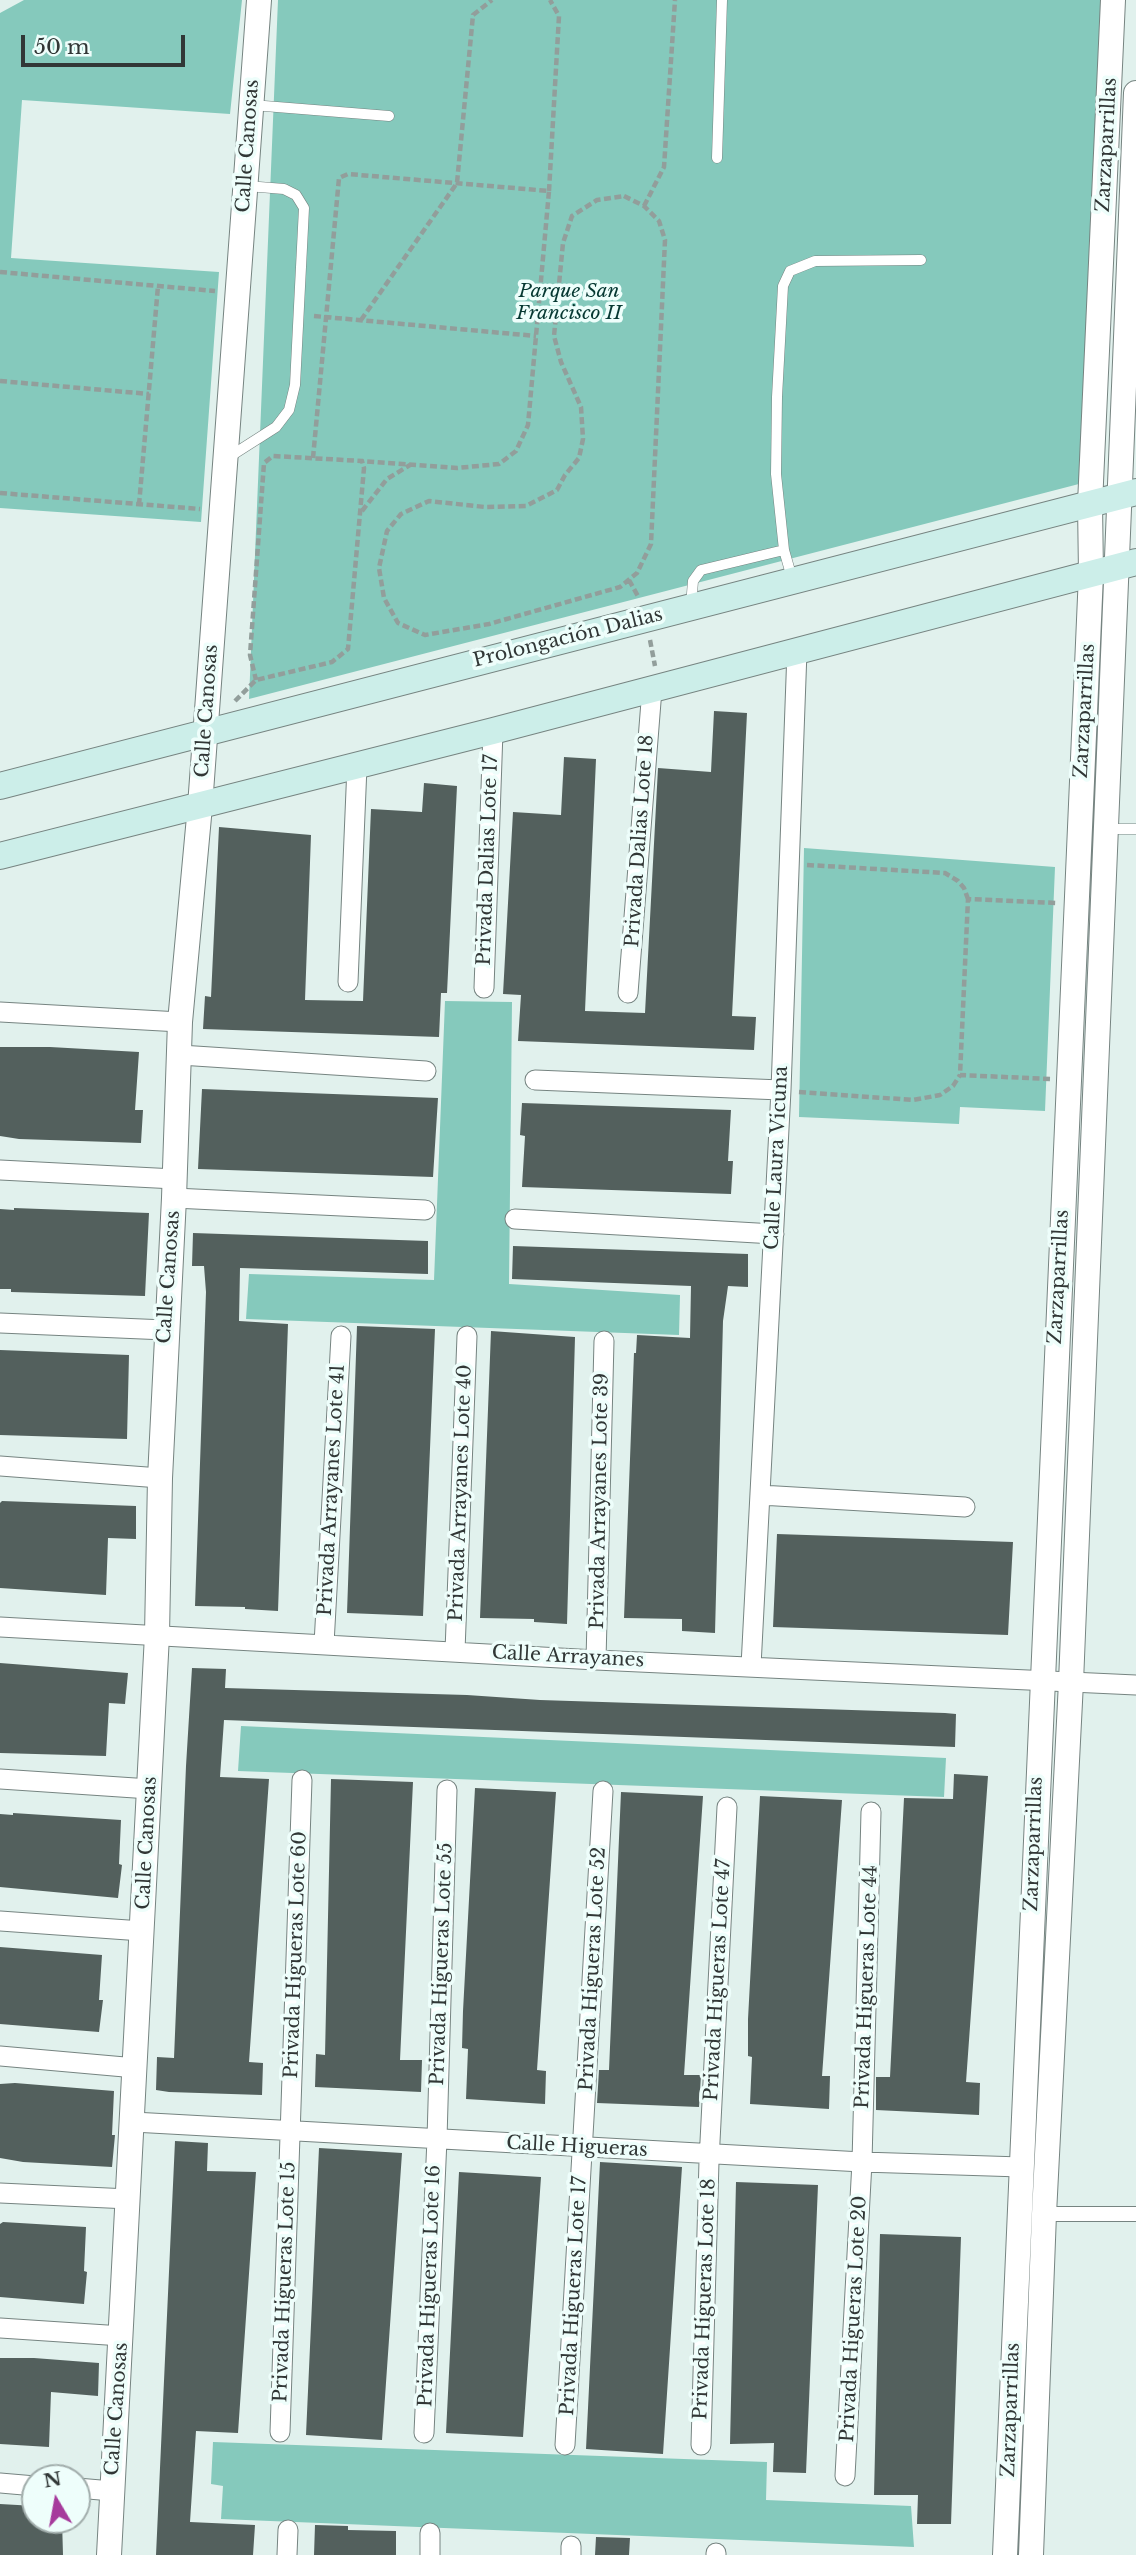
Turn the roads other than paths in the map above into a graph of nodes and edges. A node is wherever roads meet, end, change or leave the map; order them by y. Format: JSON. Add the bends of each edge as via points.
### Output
{"nodes":[{"id":1,"x":259,"y":0,"type":"edge"},
{"id":2,"x":722,"y":0,"type":"edge"},
{"id":3,"x":1113,"y":0,"type":"edge"},
{"id":4,"x":1136,"y":93,"type":"edge"},
{"id":5,"x":251,"y":105,"type":"junction"},
{"id":6,"x":389,"y":116,"type":"dead end"},
{"id":7,"x":717,"y":158,"type":"dead end"},
{"id":8,"x":246,"y":186,"type":"junction"},
{"id":9,"x":920,"y":260,"type":"dead end"},
{"id":10,"x":225,"y":459,"type":"junction"},
{"id":11,"x":1128,"y":494,"type":"edge"},
{"id":12,"x":1090,"y":504,"type":"junction"},
{"id":13,"x":784,"y":551,"type":"junction"},
{"id":14,"x":1126,"y":565,"type":"edge"},
{"id":15,"x":1091,"y":574,"type":"junction"},
{"id":16,"x":793,"y":580,"type":"junction"},
{"id":17,"x":691,"y":607,"type":"junction"},
{"id":18,"x":797,"y":651,"type":"junction"},
{"id":19,"x":655,"y":688,"type":"junction"},
{"id":20,"x":205,"y":731,"type":"junction"},
{"id":21,"x":493,"y":731,"type":"junction"},
{"id":22,"x":357,"y":766,"type":"junction"},
{"id":23,"x":0,"y":786,"type":"edge"},
{"id":24,"x":200,"y":806,"type":"junction"},
{"id":25,"x":1106,"y":829,"type":"junction"},
{"id":26,"x":1136,"y":829,"type":"edge"},
{"id":27,"x":0,"y":856,"type":"edge"},
{"id":28,"x":348,"y":982,"type":"dead end"},
{"id":29,"x":484,"y":988,"type":"dead end"},
{"id":30,"x":628,"y":993,"type":"dead end"},
{"id":31,"x":0,"y":1012,"type":"edge"},
{"id":32,"x":180,"y":1022,"type":"junction"},
{"id":33,"x":180,"y":1055,"type":"junction"},
{"id":34,"x":426,"y":1071,"type":"dead end"},
{"id":35,"x":535,"y":1080,"type":"dead end"},
{"id":36,"x":781,"y":1090,"type":"junction"},
{"id":37,"x":0,"y":1170,"type":"edge"},
{"id":38,"x":175,"y":1189,"type":"junction"},
{"id":39,"x":425,"y":1210,"type":"dead end"},
{"id":40,"x":515,"y":1219,"type":"dead end"},
{"id":41,"x":774,"y":1234,"type":"junction"},
{"id":42,"x":0,"y":1323,"type":"edge"},
{"id":43,"x":166,"y":1330,"type":"junction"},
{"id":44,"x":341,"y":1336,"type":"dead end"},
{"id":45,"x":467,"y":1336,"type":"dead end"},
{"id":46,"x":604,"y":1342,"type":"dead end"},
{"id":47,"x":0,"y":1466,"type":"edge"},
{"id":48,"x":160,"y":1478,"type":"junction"},
{"id":49,"x":760,"y":1495,"type":"junction"},
{"id":50,"x":965,"y":1507,"type":"dead end"},
{"id":51,"x":0,"y":1627,"type":"edge"},
{"id":52,"x":158,"y":1635,"type":"junction"},
{"id":53,"x":324,"y":1644,"type":"junction"},
{"id":54,"x":455,"y":1651,"type":"junction"},
{"id":55,"x":596,"y":1660,"type":"junction"},
{"id":56,"x":751,"y":1665,"type":"junction"},
{"id":57,"x":1041,"y":1681,"type":"junction"},
{"id":58,"x":1071,"y":1682,"type":"junction"},
{"id":59,"x":1136,"y":1685,"type":"edge"},
{"id":60,"x":0,"y":1779,"type":"edge"},
{"id":61,"x":302,"y":1780,"type":"dead end"},
{"id":62,"x":150,"y":1789,"type":"junction"},
{"id":63,"x":447,"y":1790,"type":"dead end"},
{"id":64,"x":603,"y":1791,"type":"dead end"},
{"id":65,"x":727,"y":1807,"type":"dead end"},
{"id":66,"x":871,"y":1812,"type":"dead end"},
{"id":67,"x":0,"y":1921,"type":"edge"},
{"id":68,"x":142,"y":1931,"type":"junction"},
{"id":69,"x":0,"y":2056,"type":"edge"},
{"id":70,"x":136,"y":2068,"type":"junction"},
{"id":71,"x":133,"y":2122,"type":"junction"},
{"id":72,"x":291,"y":2131,"type":"junction"},
{"id":73,"x":437,"y":2139,"type":"junction"},
{"id":74,"x":583,"y":2147,"type":"junction"},
{"id":75,"x":709,"y":2154,"type":"junction"},
{"id":76,"x":862,"y":2162,"type":"junction"},
{"id":77,"x":1021,"y":2167,"type":"junction"},
{"id":78,"x":0,"y":2193,"type":"edge"},
{"id":79,"x":129,"y":2199,"type":"junction"},
{"id":80,"x":1044,"y":2214,"type":"junction"},
{"id":81,"x":1136,"y":2214,"type":"edge"},
{"id":82,"x":0,"y":2328,"type":"edge"},
{"id":83,"x":122,"y":2336,"type":"junction"},
{"id":84,"x":281,"y":2432,"type":"dead end"},
{"id":85,"x":424,"y":2433,"type":"dead end"},
{"id":86,"x":565,"y":2445,"type":"dead end"},
{"id":87,"x":701,"y":2445,"type":"dead end"},
{"id":88,"x":845,"y":2476,"type":"dead end"},
{"id":89,"x":0,"y":2483,"type":"edge"},
{"id":90,"x":21,"y":2485,"type":"edge"},
{"id":91,"x":91,"y":2489,"type":"edge"},
{"id":92,"x":112,"y":2491,"type":"junction"},
{"id":93,"x":288,"y":2530,"type":"dead end"},
{"id":94,"x":430,"y":2533,"type":"dead end"},
{"id":95,"x":109,"y":2555,"type":"edge"},
{"id":96,"x":287,"y":2555,"type":"edge"},
{"id":97,"x":430,"y":2555,"type":"edge"},
{"id":98,"x":1005,"y":2555,"type":"edge"},
{"id":99,"x":1031,"y":2555,"type":"edge"}],
"edges":[{"from":1,"to":5,"type":"street","name":"Calle Canosas"},
{"from":2,"to":7,"type":"lane"},
{"from":3,"to":12,"type":"street","name":"Zarzaparrillas"},
{"from":4,"to":11,"type":"street","name":"Zarzaparrillas"},
{"from":5,"to":6,"type":"lane"},
{"from":5,"to":8,"type":"street","name":"Calle Canosas"},
{"from":8,"to":10,"type":"street","name":"Calle Canosas"},
{"from":8,"to":10,"type":"lane","via":[[284,189],[296,195],[304,208],[295,385],[289,410],[276,427]]},
{"from":9,"to":13,"type":"lane","via":[[814,261],[790,271],[783,286],[775,474]]},
{"from":10,"to":20,"type":"street","name":"Calle Canosas"},
{"from":11,"to":12,"type":"main road","name":"Prolongación Dalias"},
{"from":11,"to":14,"type":"street","name":"Zarzaparrillas"},
{"from":12,"to":15,"type":"street","name":"Zarzaparrillas"},
{"from":12,"to":16,"type":"main road","name":"Prolongación Dalias"},
{"from":13,"to":16,"type":"lane"},
{"from":13,"to":17,"type":"lane","via":[[701,570],[693,581]]},
{"from":14,"to":15,"type":"main road"},
{"from":14,"to":25,"type":"street","name":"Zarzaparrillas"},
{"from":15,"to":18,"type":"main road"},
{"from":15,"to":57,"type":"street","name":"Zarzaparrillas"},
{"from":16,"to":17,"type":"main road","name":"Prolongación Dalias"},
{"from":17,"to":20,"type":"main road","name":"Prolongación Dalias"},
{"from":18,"to":19,"type":"main road"},
{"from":18,"to":36,"type":"street","name":"Calle Laura Vicuna"},
{"from":19,"to":21,"type":"main road"},
{"from":19,"to":30,"type":"street","name":"Privada Dalias Lote 18"},
{"from":20,"to":23,"type":"main road","name":"Prolongación Dalias"},
{"from":20,"to":24,"type":"street","name":"Calle Canosas"},
{"from":21,"to":22,"type":"main road"},
{"from":21,"to":29,"type":"street","name":"Privada Dalias Lote 17"},
{"from":22,"to":24,"type":"main road"},
{"from":22,"to":28,"type":"street"},
{"from":24,"to":27,"type":"main road"},
{"from":24,"to":32,"type":"street","name":"Calle Canosas"},
{"from":25,"to":26,"type":"lane"},
{"from":25,"to":58,"type":"street","name":"Zarzaparrillas"},
{"from":31,"to":32,"type":"street"},
{"from":32,"to":33,"type":"street","name":"Calle Canosas"},
{"from":33,"to":34,"type":"street"},
{"from":33,"to":38,"type":"street","name":"Calle Canosas"},
{"from":35,"to":36,"type":"street"},
{"from":36,"to":41,"type":"street","name":"Calle Laura Vicuna"},
{"from":37,"to":38,"type":"street"},
{"from":38,"to":39,"type":"street"},
{"from":38,"to":43,"type":"street","name":"Calle Canosas"},
{"from":40,"to":41,"type":"street"},
{"from":41,"to":49,"type":"street","name":"Calle Laura Vicuna"},
{"from":42,"to":43,"type":"street"},
{"from":43,"to":48,"type":"street","name":"Calle Canosas"},
{"from":44,"to":53,"type":"street","name":"Privada Arrayanes Lote 41"},
{"from":45,"to":54,"type":"street","name":"Privada Arrayanes Lote 40"},
{"from":46,"to":55,"type":"street","name":"Privada Arrayanes Lote 39"},
{"from":47,"to":48,"type":"street"},
{"from":48,"to":52,"type":"street","name":"Calle Canosas"},
{"from":49,"to":50,"type":"street"},
{"from":49,"to":56,"type":"street","name":"Calle Laura Vicuna"},
{"from":51,"to":52,"type":"street","name":"Calle Arrayanes"},
{"from":52,"to":53,"type":"street","name":"Calle Arrayanes"},
{"from":52,"to":62,"type":"street","name":"Calle Canosas"},
{"from":53,"to":54,"type":"street","name":"Calle Arrayanes"},
{"from":54,"to":55,"type":"street","name":"Calle Arrayanes"},
{"from":55,"to":56,"type":"street","name":"Calle Arrayanes"},
{"from":56,"to":57,"type":"street","name":"Calle Arrayanes"},
{"from":57,"to":58,"type":"street","name":"Calle Arrayanes"},
{"from":57,"to":77,"type":"street","name":"Zarzaparrillas"},
{"from":58,"to":59,"type":"street","name":"Calle Arrayanes"},
{"from":58,"to":80,"type":"street","name":"Zarzaparrillas"},
{"from":60,"to":62,"type":"street"},
{"from":61,"to":72,"type":"street","name":"Privada Higueras Lote 60"},
{"from":62,"to":68,"type":"street","name":"Calle Canosas"},
{"from":63,"to":73,"type":"street","name":"Privada Higueras Lote 55"},
{"from":64,"to":74,"type":"street","name":"Privada Higueras Lote 52"},
{"from":65,"to":75,"type":"street","name":"Privada Higueras Lote 47"},
{"from":66,"to":76,"type":"street","name":"Privada Higueras Lote 44"},
{"from":67,"to":68,"type":"street"},
{"from":68,"to":70,"type":"street","name":"Calle Canosas"},
{"from":69,"to":70,"type":"street"},
{"from":70,"to":71,"type":"street","name":"Calle Canosas"},
{"from":71,"to":72,"type":"street","name":"Calle Higueras"},
{"from":71,"to":79,"type":"street","name":"Calle Canosas"},
{"from":72,"to":73,"type":"street","name":"Calle Higueras"},
{"from":72,"to":84,"type":"street","name":"Privada Higueras Lote 15"},
{"from":73,"to":74,"type":"street","name":"Calle Higueras"},
{"from":73,"to":85,"type":"street","name":"Privada Higueras Lote 16"},
{"from":74,"to":75,"type":"street","name":"Calle Higueras"},
{"from":74,"to":86,"type":"street","name":"Privada Higueras Lote 17"},
{"from":75,"to":76,"type":"street","name":"Calle Higueras"},
{"from":75,"to":87,"type":"street","name":"Privada Higueras Lote 18"},
{"from":76,"to":77,"type":"street","name":"Calle Higueras"},
{"from":76,"to":88,"type":"street","name":"Privada Higueras Lote 20"},
{"from":77,"to":98,"type":"street","name":"Zarzaparrillas"},
{"from":78,"to":79,"type":"street"},
{"from":79,"to":83,"type":"street","name":"Calle Canosas"},
{"from":80,"to":81,"type":"street"},
{"from":80,"to":99,"type":"street","name":"Zarzaparrillas"},
{"from":82,"to":83,"type":"street"},
{"from":83,"to":92,"type":"street","name":"Calle Canosas"},
{"from":89,"to":90,"type":"street"},
{"from":91,"to":92,"type":"street"},
{"from":92,"to":95,"type":"street","name":"Calle Canosas"},
{"from":93,"to":96,"type":"street"},
{"from":94,"to":97,"type":"street"}]}
